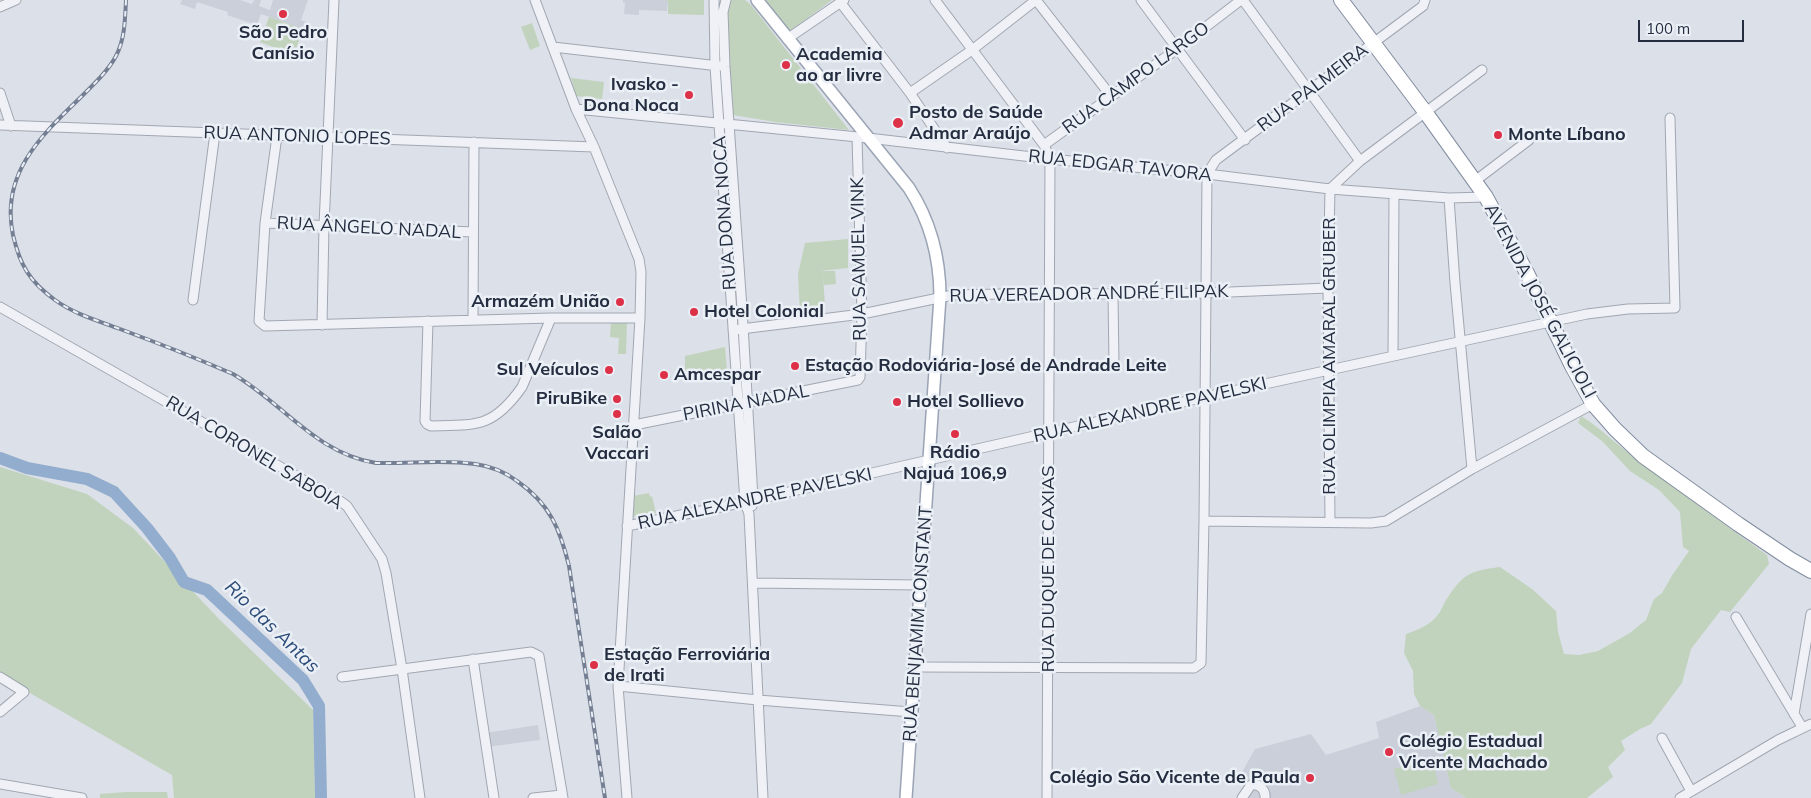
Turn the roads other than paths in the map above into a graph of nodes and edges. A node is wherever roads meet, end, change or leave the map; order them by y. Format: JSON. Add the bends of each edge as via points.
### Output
{"nodes":[{"id":1,"x":16,"y":0,"type":"edge"},
{"id":2,"x":334,"y":0,"type":"edge"},
{"id":3,"x":534,"y":0,"type":"edge"},
{"id":4,"x":714,"y":0,"type":"edge"},
{"id":5,"x":726,"y":0,"type":"edge"},
{"id":6,"x":756,"y":0,"type":"edge"},
{"id":7,"x":935,"y":0,"type":"edge"},
{"id":8,"x":1036,"y":0,"type":"edge"},
{"id":9,"x":1141,"y":0,"type":"edge"},
{"id":10,"x":1242,"y":0,"type":"edge"},
{"id":11,"x":1341,"y":0,"type":"edge"},
{"id":12,"x":842,"y":1,"type":"edge"},
{"id":13,"x":1424,"y":3,"type":"edge"},
{"id":14,"x":0,"y":7,"type":"edge"},
{"id":15,"x":787,"y":39,"type":"junction"},
{"id":16,"x":1374,"y":42,"type":"junction"},
{"id":17,"x":553,"y":47,"type":"junction"},
{"id":18,"x":1177,"y":49,"type":"junction"},
{"id":19,"x":972,"y":50,"type":"junction"},
{"id":20,"x":720,"y":66,"type":"junction"},
{"id":21,"x":1482,"y":70,"type":"dead end"},
{"id":22,"x":1309,"y":91,"type":"junction"},
{"id":23,"x":0,"y":93,"type":"edge"},
{"id":24,"x":910,"y":93,"type":"junction"},
{"id":25,"x":1111,"y":96,"type":"junction"},
{"id":26,"x":576,"y":109,"type":"junction"},
{"id":27,"x":1426,"y":113,"type":"junction"},
{"id":28,"x":1670,"y":118,"type":"dead end"},
{"id":29,"x":720,"y":124,"type":"junction"},
{"id":30,"x":0,"y":125,"type":"edge"},
{"id":31,"x":730,"y":125,"type":"junction"},
{"id":32,"x":11,"y":126,"type":"junction"},
{"id":33,"x":215,"y":134,"type":"junction"},
{"id":34,"x":277,"y":136,"type":"junction"},
{"id":35,"x":329,"y":136,"type":"junction"},
{"id":36,"x":862,"y":138,"type":"junction"},
{"id":37,"x":1245,"y":140,"type":"junction"},
{"id":38,"x":1529,"y":140,"type":"dead end"},
{"id":39,"x":474,"y":142,"type":"junction"},
{"id":40,"x":1044,"y":145,"type":"junction"},
{"id":41,"x":594,"y":147,"type":"junction"},
{"id":42,"x":946,"y":148,"type":"junction"},
{"id":43,"x":1050,"y":160,"type":"junction"},
{"id":44,"x":1360,"y":161,"type":"junction"},
{"id":45,"x":1207,"y":174,"type":"junction"},
{"id":46,"x":1476,"y":181,"type":"junction"},
{"id":47,"x":1330,"y":189,"type":"junction"},
{"id":48,"x":1394,"y":195,"type":"junction"},
{"id":49,"x":1486,"y":197,"type":"junction"},
{"id":50,"x":1449,"y":198,"type":"junction"},
{"id":51,"x":265,"y":223,"type":"junction"},
{"id":52,"x":731,"y":225,"type":"junction"},
{"id":53,"x":324,"y":226,"type":"junction"},
{"id":54,"x":473,"y":232,"type":"junction"},
{"id":55,"x":1328,"y":288,"type":"junction"},
{"id":56,"x":1050,"y":292,"type":"junction"},
{"id":57,"x":1205,"y":293,"type":"junction"},
{"id":58,"x":1113,"y":294,"type":"junction"},
{"id":59,"x":940,"y":298,"type":"junction"},
{"id":60,"x":193,"y":300,"type":"dead end"},
{"id":61,"x":0,"y":307,"type":"edge"},
{"id":62,"x":862,"y":314,"type":"junction"},
{"id":63,"x":551,"y":318,"type":"junction"},
{"id":64,"x":640,"y":318,"type":"junction"},
{"id":65,"x":473,"y":320,"type":"junction"},
{"id":66,"x":428,"y":321,"type":"junction"},
{"id":67,"x":1550,"y":322,"type":"junction"},
{"id":68,"x":322,"y":325,"type":"junction"},
{"id":69,"x":743,"y":329,"type":"junction"},
{"id":70,"x":733,"y":330,"type":"junction"},
{"id":71,"x":1460,"y":341,"type":"junction"},
{"id":72,"x":1393,"y":356,"type":"junction"},
{"id":73,"x":1114,"y":365,"type":"dead end"},
{"id":74,"x":1329,"y":370,"type":"junction"},
{"id":75,"x":858,"y":380,"type":"joint"},
{"id":76,"x":1205,"y":397,"type":"junction"},
{"id":77,"x":747,"y":404,"type":"junction"},
{"id":78,"x":1593,"y":404,"type":"junction"},
{"id":79,"x":738,"y":406,"type":"junction"},
{"id":80,"x":634,"y":425,"type":"junction"},
{"id":81,"x":1049,"y":433,"type":"junction"},
{"id":82,"x":929,"y":461,"type":"junction"},
{"id":83,"x":1472,"y":469,"type":"junction"},
{"id":84,"x":749,"y":502,"type":"junction"},
{"id":85,"x":1204,"y":521,"type":"junction"},
{"id":86,"x":1330,"y":522,"type":"junction"},
{"id":87,"x":627,"y":526,"type":"junction"},
{"id":88,"x":1811,"y":571,"type":"edge"},
{"id":89,"x":753,"y":583,"type":"junction"},
{"id":90,"x":920,"y":585,"type":"junction"},
{"id":91,"x":1811,"y":614,"type":"edge"},
{"id":92,"x":1736,"y":617,"type":"dead end"},
{"id":93,"x":473,"y":659,"type":"junction"},
{"id":94,"x":915,"y":667,"type":"junction"},
{"id":95,"x":1049,"y":668,"type":"junction"},
{"id":96,"x":402,"y":669,"type":"junction"},
{"id":97,"x":0,"y":677,"type":"edge"},
{"id":98,"x":342,"y":677,"type":"dead end"},
{"id":99,"x":618,"y":686,"type":"junction"},
{"id":100,"x":758,"y":700,"type":"junction"},
{"id":101,"x":0,"y":712,"type":"edge"},
{"id":102,"x":911,"y":712,"type":"junction"},
{"id":103,"x":1794,"y":714,"type":"junction"},
{"id":104,"x":1807,"y":725,"type":"edge"},
{"id":105,"x":1662,"y":738,"type":"dead end"},
{"id":106,"x":0,"y":784,"type":"edge"},
{"id":107,"x":1691,"y":791,"type":"junction"},
{"id":108,"x":47,"y":795,"type":"edge"},
{"id":109,"x":562,"y":796,"type":"edge"},
{"id":110,"x":82,"y":798,"type":"edge"},
{"id":111,"x":420,"y":798,"type":"edge"},
{"id":112,"x":494,"y":798,"type":"edge"},
{"id":113,"x":533,"y":798,"type":"edge"},
{"id":114,"x":627,"y":798,"type":"edge"},
{"id":115,"x":763,"y":798,"type":"edge"},
{"id":116,"x":906,"y":798,"type":"edge"},
{"id":117,"x":1047,"y":798,"type":"edge"},
{"id":118,"x":1242,"y":798,"type":"edge"},
{"id":119,"x":1266,"y":798,"type":"edge"},
{"id":120,"x":1680,"y":798,"type":"edge"}],
"edges":[{"from":1,"to":14,"type":"street"},
{"from":2,"to":35,"type":"street"},
{"from":3,"to":17,"type":"street"},
{"from":4,"to":20,"type":"street","name":"RUA DONA NOCA"},
{"from":5,"to":20,"type":"street","name":"RUA DONA NOCA"},
{"from":6,"to":15,"type":"main road","name":"RUA BENJAMIM CONSTANT"},
{"from":7,"to":19,"type":"street"},
{"from":8,"to":19,"type":"street"},
{"from":8,"to":25,"type":"street"},
{"from":9,"to":18,"type":"street"},
{"from":10,"to":18,"type":"street","name":"RUA CAMPO LARGO"},
{"from":10,"to":22,"type":"street"},
{"from":11,"to":16,"type":"highway","name":"AVENIDA JOSÉ GALICIOLI"},
{"from":12,"to":15,"type":"street"},
{"from":12,"to":24,"type":"street"},
{"from":13,"to":16,"type":"street","name":"RUA PALMEIRA"},
{"from":15,"to":36,"type":"main road","name":"RUA BENJAMIM CONSTANT"},
{"from":16,"to":22,"type":"street","name":"RUA PALMEIRA"},
{"from":16,"to":27,"type":"highway","name":"AVENIDA JOSÉ GALICIOLI"},
{"from":17,"to":20,"type":"street"},
{"from":17,"to":26,"type":"street"},
{"from":18,"to":25,"type":"street","name":"RUA CAMPO LARGO"},
{"from":18,"to":37,"type":"street"},
{"from":19,"to":24,"type":"street"},
{"from":19,"to":40,"type":"street"},
{"from":20,"to":29,"type":"street","name":"RUA DONA NOCA"},
{"from":20,"to":31,"type":"street","name":"RUA DONA NOCA"},
{"from":21,"to":27,"type":"street"},
{"from":22,"to":37,"type":"street","name":"RUA PALMEIRA"},
{"from":22,"to":44,"type":"street"},
{"from":23,"to":32,"type":"street"},
{"from":24,"to":42,"type":"street"},
{"from":25,"to":40,"type":"street","name":"RUA CAMPO LARGO"},
{"from":26,"to":29,"type":"street","name":"RUA EDGAR TAVORA"},
{"from":26,"to":41,"type":"street"},
{"from":27,"to":44,"type":"street"},
{"from":27,"to":46,"type":"highway","name":"AVENIDA JOSÉ GALICIOLI"},
{"from":28,"to":67,"type":"street","name":"RUA ALEXANDRE PAVELSKI","via":[[1675,308],[1628,308]]},
{"from":29,"to":31,"type":"street","name":"RUA EDGAR TAVORA"},
{"from":29,"to":52,"type":"street","name":"RUA DONA NOCA"},
{"from":30,"to":32,"type":"street","name":"RUA ANTONIO LOPES"},
{"from":31,"to":36,"type":"street","name":"RUA EDGAR TAVORA"},
{"from":31,"to":52,"type":"street","name":"RUA DONA NOCA"},
{"from":32,"to":33,"type":"street","name":"RUA ANTONIO LOPES"},
{"from":33,"to":34,"type":"street","name":"RUA ANTONIO LOPES"},
{"from":33,"to":60,"type":"street"},
{"from":34,"to":35,"type":"street","name":"RUA ANTONIO LOPES"},
{"from":34,"to":51,"type":"street"},
{"from":35,"to":39,"type":"street","name":"RUA ANTONIO LOPES"},
{"from":35,"to":53,"type":"street"},
{"from":36,"to":42,"type":"street","name":"RUA EDGAR TAVORA"},
{"from":36,"to":59,"type":"main road","name":"RUA BENJAMIM CONSTANT","via":[[909,188],[921,207],[937,255]]},
{"from":36,"to":62,"type":"street","name":"RUA SAMUEL VINK"},
{"from":37,"to":45,"type":"street","name":"RUA PALMEIRA","via":[[1216,160]]},
{"from":38,"to":46,"type":"street"},
{"from":39,"to":41,"type":"street","name":"RUA ANTONIO LOPES"},
{"from":39,"to":54,"type":"street"},
{"from":40,"to":43,"type":"street","name":"RUA CAMPO LARGO"},
{"from":41,"to":64,"type":"street","via":[[639,259]]},
{"from":42,"to":43,"type":"street","name":"RUA EDGAR TAVORA"},
{"from":43,"to":45,"type":"street","name":"RUA EDGAR TAVORA"},
{"from":43,"to":56,"type":"street","name":"RUA DUQUE DE CAXIAS"},
{"from":44,"to":47,"type":"street"},
{"from":45,"to":47,"type":"street","name":"RUA EDGAR TAVORA"},
{"from":45,"to":57,"type":"street"},
{"from":46,"to":49,"type":"highway","name":"AVENIDA JOSÉ GALICIOLI"},
{"from":47,"to":48,"type":"street","name":"RUA EDGAR TAVORA"},
{"from":47,"to":55,"type":"street","name":"RUA OLIMPIA AMARAL GRUBER"},
{"from":48,"to":50,"type":"street","name":"RUA EDGAR TAVORA"},
{"from":48,"to":72,"type":"street"},
{"from":49,"to":50,"type":"street","name":"RUA EDGAR TAVORA"},
{"from":49,"to":67,"type":"highway","name":"AVENIDA JOSÉ GALICIOLI"},
{"from":50,"to":71,"type":"street"},
{"from":51,"to":53,"type":"street","name":"RUA ÂNGELO NADAL"},
{"from":51,"to":68,"type":"street","via":[[259,321],[265,326]]},
{"from":52,"to":69,"type":"street","name":"RUA DONA NOCA"},
{"from":52,"to":70,"type":"street","name":"RUA DONA NOCA"},
{"from":53,"to":54,"type":"street","name":"RUA ÂNGELO NADAL"},
{"from":53,"to":68,"type":"street"},
{"from":54,"to":65,"type":"street"},
{"from":55,"to":57,"type":"street","name":"RUA VEREADOR ANDRÉ FILIPAK"},
{"from":55,"to":74,"type":"street","name":"RUA OLIMPIA AMARAL GRUBER"},
{"from":56,"to":58,"type":"street","name":"RUA VEREADOR ANDRÉ FILIPAK"},
{"from":56,"to":59,"type":"street","name":"RUA VEREADOR ANDRÉ FILIPAK"},
{"from":56,"to":81,"type":"street","name":"RUA DUQUE DE CAXIAS"},
{"from":57,"to":58,"type":"street","name":"RUA VEREADOR ANDRÉ FILIPAK"},
{"from":57,"to":76,"type":"street"},
{"from":58,"to":73,"type":"street"},
{"from":59,"to":62,"type":"street","name":"RUA VEREADOR ANDRÉ FILIPAK"},
{"from":59,"to":82,"type":"main road","name":"RUA BENJAMIM CONSTANT"},
{"from":61,"to":96,"type":"street","name":"RUA CORONEL SABOIA","via":[[347,506],[382,559]]},
{"from":62,"to":69,"type":"street","name":"RUA VEREADOR ANDRÉ FILIPAK"},
{"from":62,"to":75,"type":"street","name":"RUA SAMUEL VINK"},
{"from":63,"to":64,"type":"street"},
{"from":63,"to":65,"type":"street"},
{"from":63,"to":66,"type":"street","via":[[522,387],[492,418],[468,425],[430,426],[425,420]]},
{"from":64,"to":80,"type":"street"},
{"from":65,"to":66,"type":"street"},
{"from":66,"to":68,"type":"street"},
{"from":67,"to":71,"type":"street","name":"RUA ALEXANDRE PAVELSKI"},
{"from":67,"to":78,"type":"highway","name":"AVENIDA JOSÉ GALICIOLI"},
{"from":69,"to":70,"type":"street","name":"RUA VEREADOR ANDRÉ FILIPAK"},
{"from":69,"to":77,"type":"street","name":"RUA DONA NOCA"},
{"from":70,"to":79,"type":"street","name":"RUA DONA NOCA"},
{"from":71,"to":72,"type":"street","name":"RUA ALEXANDRE PAVELSKI"},
{"from":71,"to":83,"type":"street"},
{"from":72,"to":74,"type":"street","name":"RUA ALEXANDRE PAVELSKI"},
{"from":74,"to":76,"type":"street","name":"RUA ALEXANDRE PAVELSKI"},
{"from":74,"to":86,"type":"street","name":"RUA OLIMPIA AMARAL GRUBER"},
{"from":75,"to":77,"type":"street","name":"PIRINA NADAL"},
{"from":76,"to":81,"type":"street","name":"RUA ALEXANDRE PAVELSKI"},
{"from":76,"to":85,"type":"street"},
{"from":77,"to":79,"type":"street","name":"PIRINA NADAL"},
{"from":77,"to":84,"type":"street","name":"RUA DONA NOCA"},
{"from":78,"to":83,"type":"street"},
{"from":78,"to":88,"type":"highway","name":"AVENIDA JOSÉ GALICIOLI","via":[[1643,456]]},
{"from":79,"to":80,"type":"street","name":"PIRINA NADAL"},
{"from":79,"to":84,"type":"street","name":"RUA DONA NOCA"},
{"from":80,"to":87,"type":"street"},
{"from":81,"to":82,"type":"street","name":"RUA ALEXANDRE PAVELSKI"},
{"from":81,"to":95,"type":"street","name":"RUA DUQUE DE CAXIAS"},
{"from":82,"to":84,"type":"street","name":"RUA ALEXANDRE PAVELSKI"},
{"from":82,"to":90,"type":"main road","name":"RUA BENJAMIM CONSTANT"},
{"from":83,"to":86,"type":"street","via":[[1386,521]]},
{"from":84,"to":87,"type":"street","name":"RUA ALEXANDRE PAVELSKI"},
{"from":84,"to":89,"type":"street","name":"RUA DONA NOCA"},
{"from":85,"to":86,"type":"street"},
{"from":85,"to":95,"type":"street","via":[[1199,666]]},
{"from":87,"to":99,"type":"street"},
{"from":89,"to":90,"type":"street"},
{"from":89,"to":100,"type":"street","name":"RUA DONA NOCA"},
{"from":90,"to":94,"type":"main road","name":"RUA BENJAMIM CONSTANT"},
{"from":91,"to":103,"type":"street"},
{"from":92,"to":103,"type":"street"},
{"from":93,"to":96,"type":"street"},
{"from":93,"to":109,"type":"street","via":[[531,652],[540,656]]},
{"from":93,"to":112,"type":"street"},
{"from":94,"to":95,"type":"street"},
{"from":94,"to":102,"type":"main road","name":"RUA BENJAMIM CONSTANT"},
{"from":95,"to":117,"type":"street","name":"RUA DUQUE DE CAXIAS"},
{"from":96,"to":98,"type":"street"},
{"from":96,"to":111,"type":"street","name":"RUA CORONEL SABOIA"},
{"from":97,"to":101,"type":"street","via":[[24,692]]},
{"from":99,"to":100,"type":"street"},
{"from":99,"to":114,"type":"street"},
{"from":100,"to":102,"type":"street"},
{"from":100,"to":115,"type":"street","name":"RUA DONA NOCA"},
{"from":102,"to":116,"type":"main road","name":"RUA BENJAMIM CONSTANT"},
{"from":103,"to":104,"type":"street"},
{"from":104,"to":107,"type":"street"},
{"from":105,"to":107,"type":"street"},
{"from":106,"to":108,"type":"street"},
{"from":107,"to":120,"type":"street"},
{"from":108,"to":110,"type":"street"},
{"from":109,"to":113,"type":"street"},
{"from":118,"to":119,"type":"street","via":[[1251,785],[1258,784]]}]}
